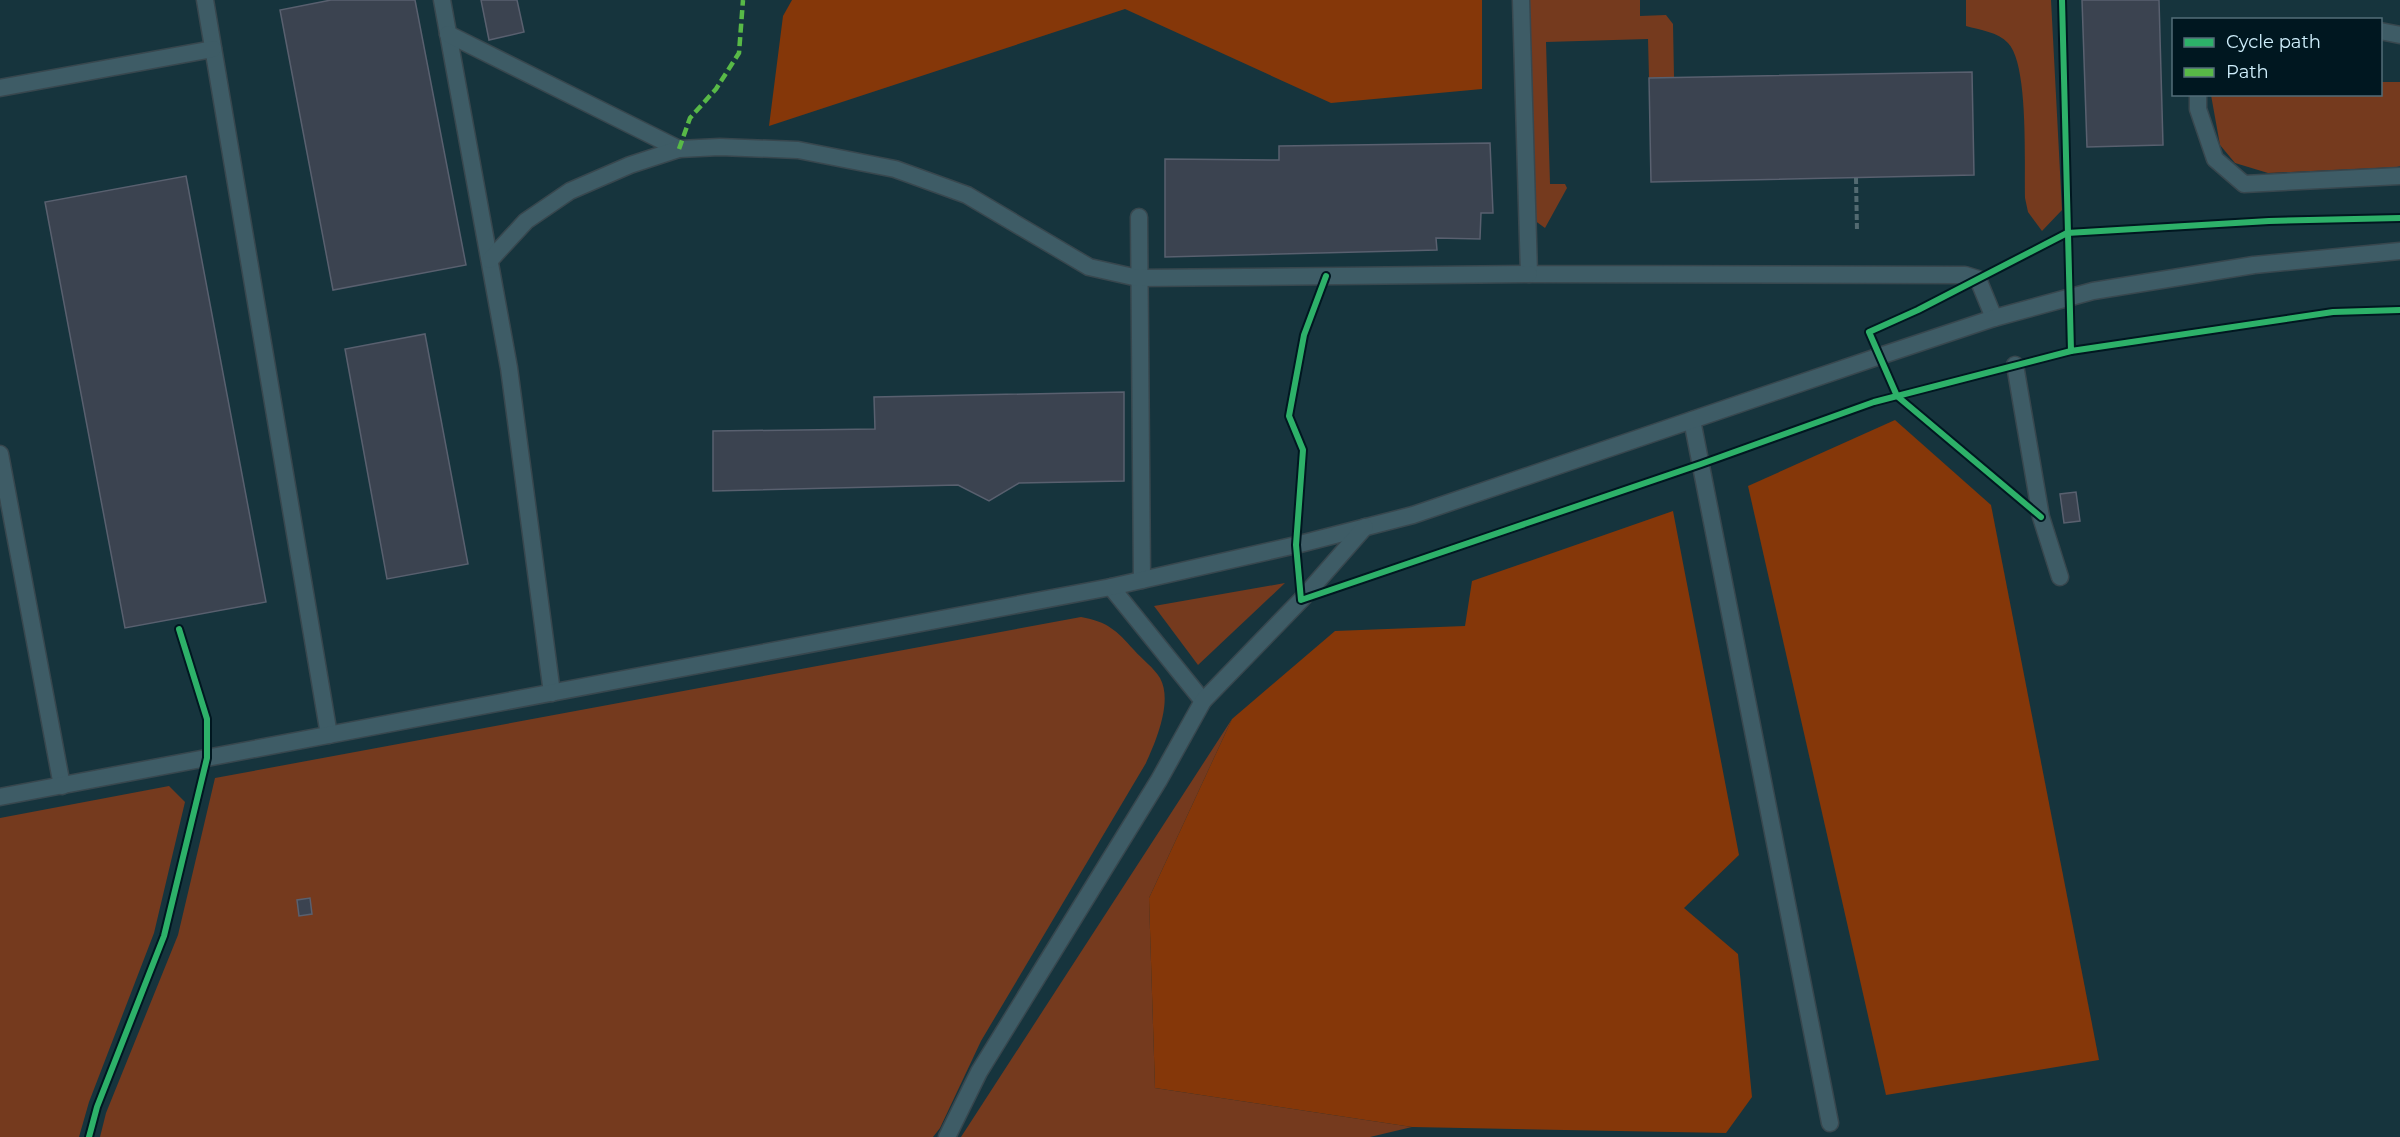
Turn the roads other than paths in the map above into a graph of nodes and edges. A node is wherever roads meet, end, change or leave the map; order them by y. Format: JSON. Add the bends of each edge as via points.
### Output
{"nodes":[{"id":1,"x":205,"y":0,"type":"edge"},
{"id":2,"x":442,"y":0,"type":"edge"},
{"id":3,"x":1521,"y":0,"type":"edge"},
{"id":4,"x":2382,"y":31,"type":"edge"},
{"id":5,"x":448,"y":34,"type":"junction"},
{"id":6,"x":2400,"y":35,"type":"edge"},
{"id":7,"x":213,"y":49,"type":"junction"},
{"id":8,"x":0,"y":88,"type":"edge"},
{"id":9,"x":2198,"y":96,"type":"edge"},
{"id":10,"x":679,"y":149,"type":"junction"},
{"id":11,"x":2400,"y":176,"type":"edge"},
{"id":12,"x":1138,"y":217,"type":"dead end"},
{"id":13,"x":2400,"y":251,"type":"edge"},
{"id":14,"x":490,"y":260,"type":"junction"},
{"id":15,"x":1529,"y":274,"type":"junction"},
{"id":16,"x":1138,"y":278,"type":"junction"},
{"id":17,"x":1994,"y":318,"type":"junction"},
{"id":18,"x":2015,"y":366,"type":"dead end"},
{"id":19,"x":1692,"y":420,"type":"junction"},
{"id":20,"x":0,"y":454,"type":"edge"},
{"id":21,"x":1365,"y":527,"type":"junction"},
{"id":22,"x":2060,"y":577,"type":"dead end"},
{"id":23,"x":1143,"y":580,"type":"junction"},
{"id":24,"x":1112,"y":587,"type":"junction"},
{"id":25,"x":552,"y":693,"type":"junction"},
{"id":26,"x":1203,"y":701,"type":"junction"},
{"id":27,"x":329,"y":735,"type":"junction"},
{"id":28,"x":62,"y":786,"type":"junction"},
{"id":29,"x":0,"y":797,"type":"edge"},
{"id":30,"x":1830,"y":1123,"type":"dead end"},
{"id":31,"x":947,"y":1137,"type":"edge"}],
"edges":[{"from":1,"to":7,"type":"lane"},
{"from":2,"to":5,"type":"lane"},
{"from":3,"to":15,"type":"lane"},
{"from":4,"to":6,"type":"lane"},
{"from":5,"to":10,"type":"lane"},
{"from":5,"to":14,"type":"lane"},
{"from":7,"to":8,"type":"lane"},
{"from":7,"to":27,"type":"lane"},
{"from":9,"to":11,"type":"lane","via":[[2198,109],[2215,159],[2244,184]]},
{"from":10,"to":14,"type":"lane","via":[[570,190],[525,221]]},
{"from":10,"to":16,"type":"lane","via":[[798,150],[895,169],[967,195],[1089,267]]},
{"from":12,"to":16,"type":"lane"},
{"from":13,"to":17,"type":"lane","via":[[2254,265],[2093,291]]},
{"from":14,"to":25,"type":"lane","via":[[509,368]]},
{"from":15,"to":16,"type":"lane"},
{"from":15,"to":17,"type":"lane","via":[[1965,275],[1978,279]]},
{"from":16,"to":23,"type":"lane"},
{"from":17,"to":19,"type":"lane"},
{"from":18,"to":22,"type":"lane","via":[[2041,517]]},
{"from":19,"to":21,"type":"lane","via":[[1413,515]]},
{"from":19,"to":30,"type":"lane"},
{"from":20,"to":28,"type":"lane"},
{"from":21,"to":23,"type":"lane"},
{"from":21,"to":26,"type":"lane"},
{"from":23,"to":24,"type":"lane"},
{"from":24,"to":25,"type":"lane"},
{"from":24,"to":26,"type":"lane"},
{"from":25,"to":27,"type":"lane"},
{"from":26,"to":31,"type":"lane","via":[[1159,780],[979,1072]]},
{"from":27,"to":28,"type":"lane"},
{"from":28,"to":29,"type":"lane"}]}
